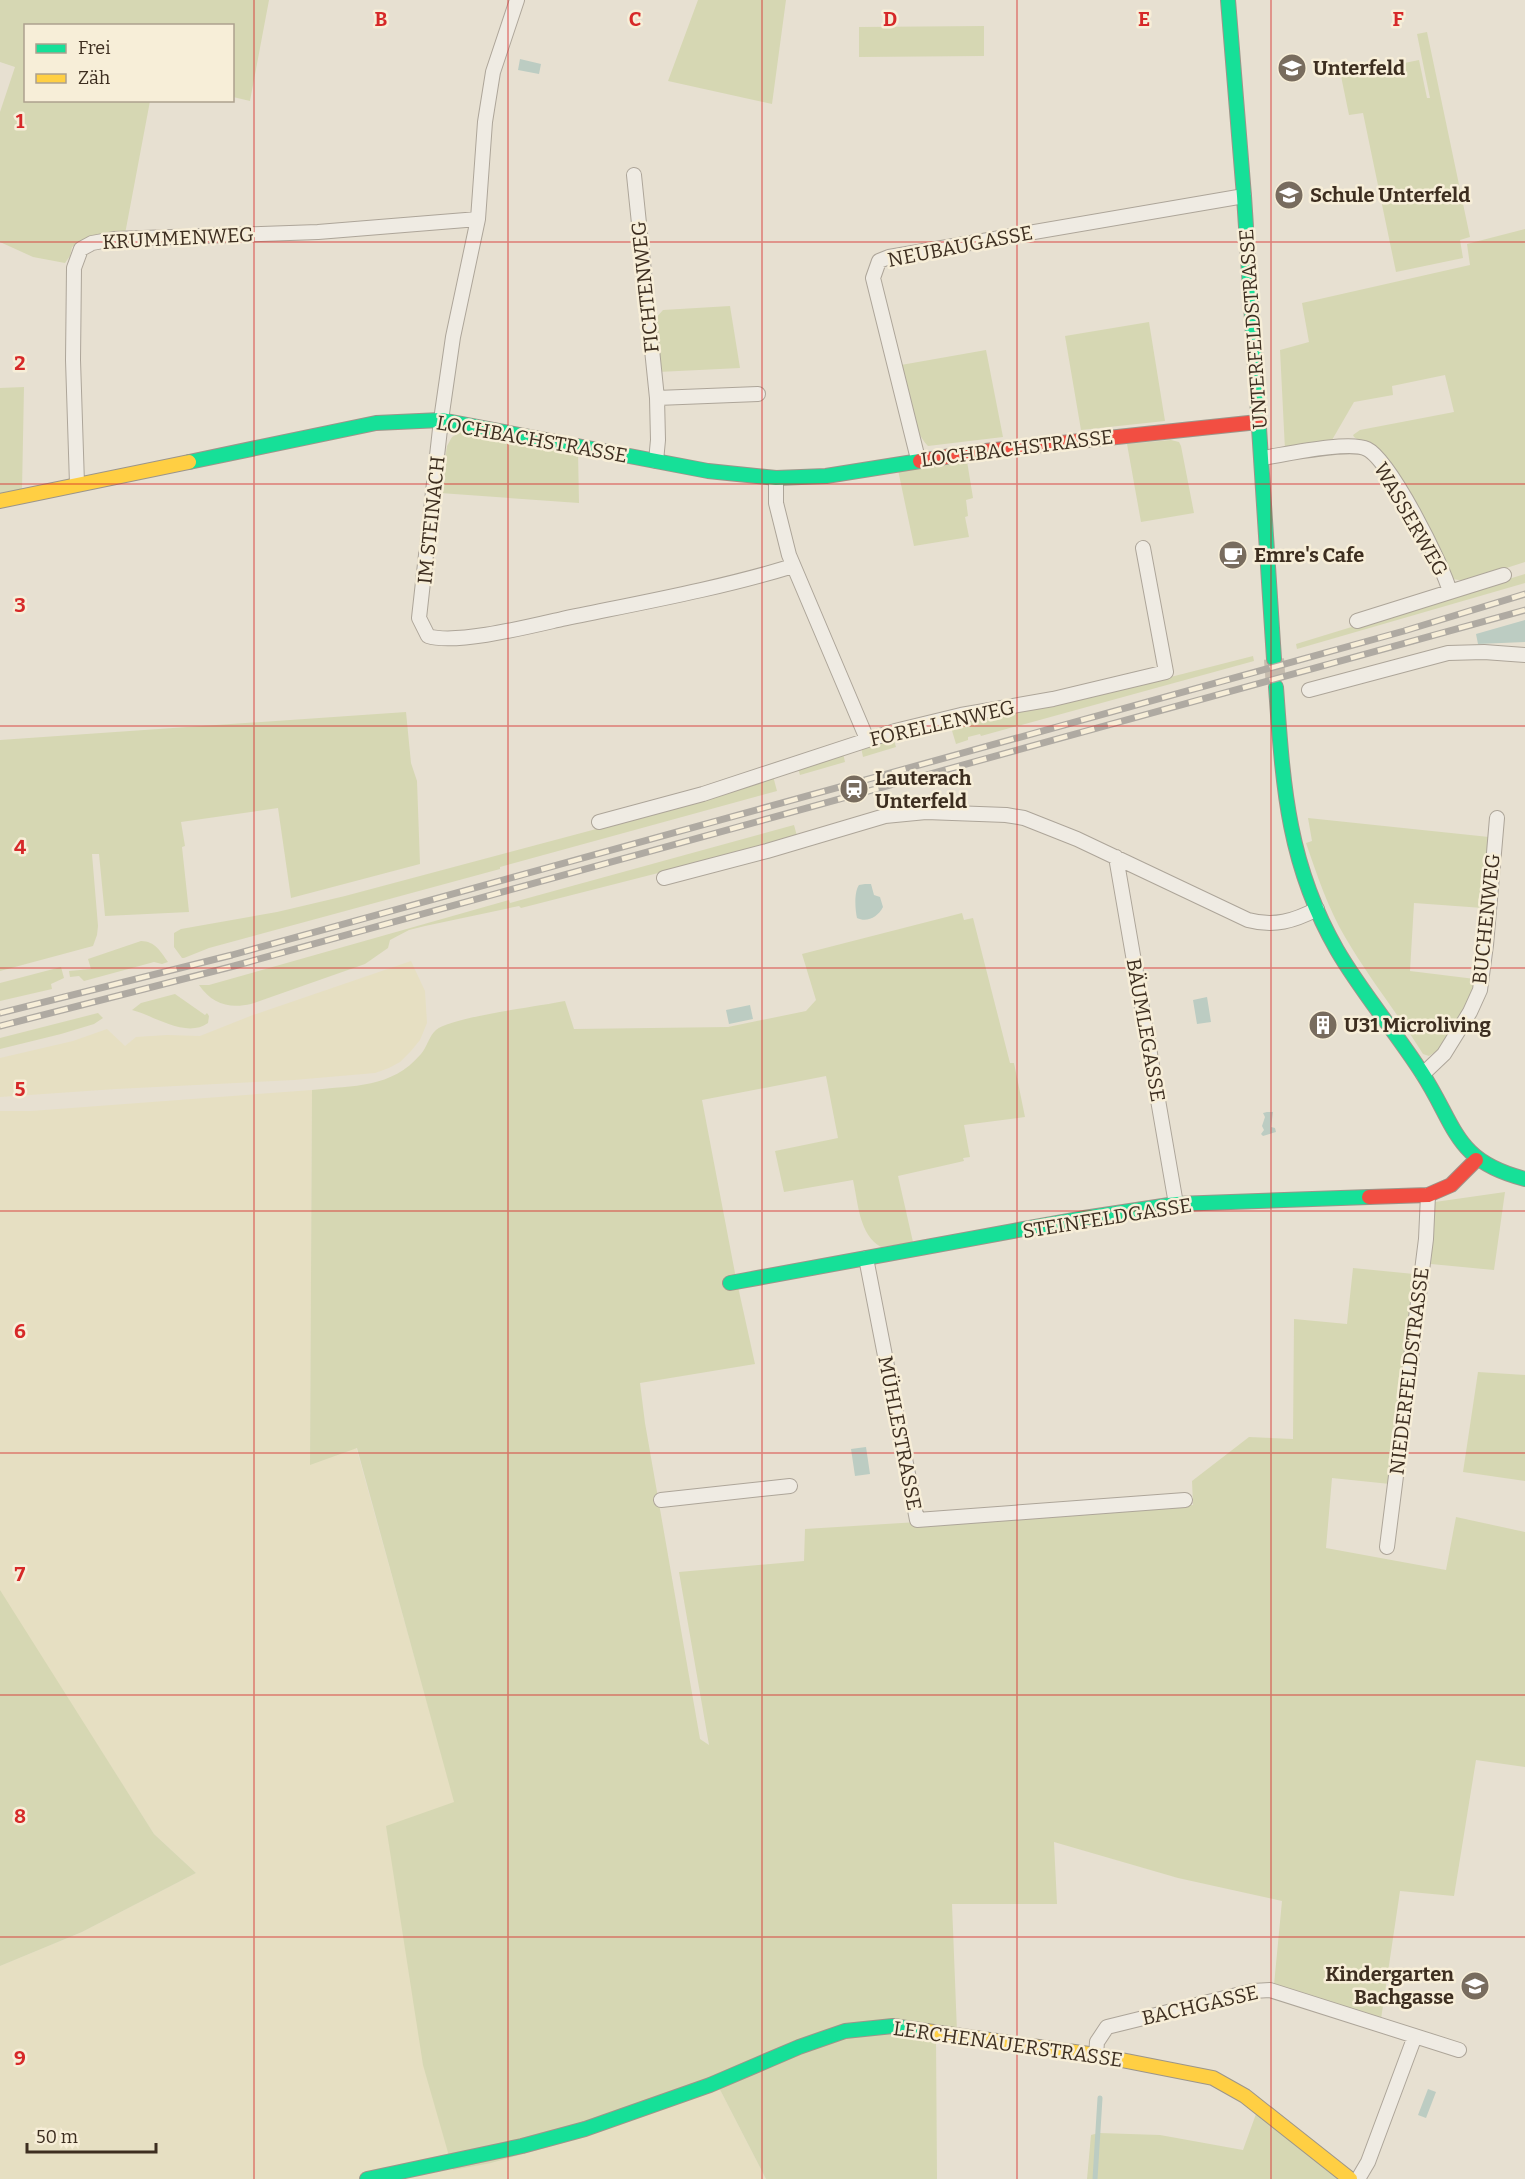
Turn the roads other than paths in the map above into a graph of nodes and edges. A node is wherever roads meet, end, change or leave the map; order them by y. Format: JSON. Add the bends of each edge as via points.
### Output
{"nodes":[{"id":1,"x":517,"y":0,"type":"edge"},
{"id":2,"x":1228,"y":0,"type":"edge"},
{"id":3,"x":634,"y":175,"type":"dead end"},
{"id":4,"x":1244,"y":196,"type":"junction"},
{"id":5,"x":478,"y":219,"type":"junction"},
{"id":6,"x":758,"y":394,"type":"dead end"},
{"id":7,"x":657,"y":398,"type":"junction"},
{"id":8,"x":441,"y":420,"type":"junction"},
{"id":9,"x":1258,"y":422,"type":"junction"},
{"id":10,"x":1262,"y":458,"type":"junction"},
{"id":11,"x":918,"y":459,"type":"junction"},
{"id":12,"x":656,"y":461,"type":"junction"},
{"id":13,"x":776,"y":478,"type":"junction"},
{"id":14,"x":77,"y":484,"type":"junction"},
{"id":15,"x":0,"y":501,"type":"edge"},
{"id":16,"x":1143,"y":548,"type":"dead end"},
{"id":17,"x":793,"y":566,"type":"junction"},
{"id":18,"x":1504,"y":575,"type":"dead end"},
{"id":19,"x":1450,"y":592,"type":"junction"},
{"id":20,"x":1357,"y":621,"type":"dead end"},
{"id":21,"x":1525,"y":655,"type":"edge"},
{"id":22,"x":1274,"y":659,"type":"tunnel mouth"},
{"id":23,"x":1276,"y":687,"type":"tunnel mouth"},
{"id":24,"x":1309,"y":690,"type":"dead end"},
{"id":25,"x":867,"y":739,"type":"junction"},
{"id":26,"x":1497,"y":818,"type":"dead end"},
{"id":27,"x":599,"y":822,"type":"dead end"},
{"id":28,"x":1116,"y":856,"type":"junction"},
{"id":29,"x":664,"y":878,"type":"dead end"},
{"id":30,"x":1317,"y":909,"type":"junction"},
{"id":31,"x":1423,"y":1074,"type":"junction"},
{"id":32,"x":1476,"y":1160,"type":"junction"},
{"id":33,"x":1525,"y":1179,"type":"edge"},
{"id":34,"x":1428,"y":1195,"type":"junction"},
{"id":35,"x":1176,"y":1204,"type":"junction"},
{"id":36,"x":866,"y":1258,"type":"junction"},
{"id":37,"x":730,"y":1282,"type":"dead end"},
{"id":38,"x":790,"y":1486,"type":"dead end"},
{"id":39,"x":661,"y":1500,"type":"dead end"},
{"id":40,"x":1185,"y":1500,"type":"dead end"},
{"id":41,"x":1387,"y":1547,"type":"dead end"},
{"id":42,"x":1414,"y":2036,"type":"junction"},
{"id":43,"x":1459,"y":2050,"type":"dead end"},
{"id":44,"x":1096,"y":2055,"type":"junction"},
{"id":45,"x":367,"y":2179,"type":"edge"},
{"id":46,"x":1350,"y":2179,"type":"edge"},
{"id":47,"x":1358,"y":2179,"type":"edge"}],
"edges":[{"from":1,"to":5,"type":"street","name":"IM STEINACH","via":[[493,72]]},
{"from":2,"to":4,"type":"street","name":"UNTERFELDSTRASSE"},
{"from":3,"to":7,"type":"street","name":"FICHTENWEG"},
{"from":4,"to":9,"type":"street","name":"UNTERFELDSTRASSE"},
{"from":4,"to":11,"type":"street","name":"NEUBAUGASSE","via":[[879,261],[873,278]]},
{"from":5,"to":8,"type":"street","name":"IM STEINACH","via":[[453,337]]},
{"from":5,"to":14,"type":"street","name":"KRUMMENWEG","via":[[318,231],[114,239],[81,249],[74,268]]},
{"from":6,"to":7,"type":"street"},
{"from":7,"to":12,"type":"street","name":"FICHTENWEG"},
{"from":8,"to":12,"type":"street","name":"LOCHBACHSTRASSE"},
{"from":8,"to":14,"type":"street","name":"LOCHBACHSTRASSE","via":[[376,423]]},
{"from":8,"to":17,"type":"street","name":"IM STEINACH","via":[[420,618],[428,636],[444,639],[522,627],[732,583]]},
{"from":9,"to":10,"type":"street","name":"UNTERFELDSTRASSE"},
{"from":9,"to":11,"type":"street","name":"LOCHBACHSTRASSE"},
{"from":10,"to":19,"type":"street","name":"WASSERWEG","via":[[1338,447],[1367,449],[1390,475],[1425,534]]},
{"from":10,"to":22,"type":"street","name":"UNTERFELDSTRASSE"},
{"from":11,"to":13,"type":"street","name":"LOCHBACHSTRASSE","via":[[826,476]]},
{"from":12,"to":13,"type":"street","name":"LOCHBACHSTRASSE"},
{"from":13,"to":17,"type":"street","via":[[776,503]]},
{"from":14,"to":15,"type":"street"},
{"from":16,"to":25,"type":"street","name":"FORELLENWEG","via":[[1166,672]]},
{"from":17,"to":25,"type":"street"},
{"from":18,"to":19,"type":"street","name":"WASSERWEG"},
{"from":19,"to":20,"type":"street","name":"WASSERWEG"},
{"from":21,"to":24,"type":"street","via":[[1448,653]]},
{"from":23,"to":30,"type":"street","via":[[1288,820]]},
{"from":25,"to":27,"type":"street","name":"FORELLENWEG","via":[[703,794]]},
{"from":26,"to":31,"type":"street","name":"BUCHENWEG","via":[[1480,990],[1444,1054]]},
{"from":28,"to":29,"type":"street","via":[[1024,818],[910,813],[871,819]]},
{"from":28,"to":30,"type":"street","via":[[1248,920],[1285,923]]},
{"from":28,"to":35,"type":"street","name":"BÄUMLEGASSE"},
{"from":30,"to":31,"type":"street","via":[[1349,970]]},
{"from":31,"to":32,"type":"street","via":[[1459,1139]]},
{"from":32,"to":33,"type":"street"},
{"from":32,"to":34,"type":"street","name":"STEINFELDGASSE","via":[[1450,1185]]},
{"from":34,"to":35,"type":"street","name":"STEINFELDGASSE"},
{"from":34,"to":41,"type":"street","name":"NIEDERFELDSTRASSE","via":[[1426,1239]]},
{"from":35,"to":36,"type":"street","name":"STEINFELDGASSE"},
{"from":36,"to":37,"type":"street","name":"STEINFELDGASSE"},
{"from":36,"to":40,"type":"street","name":"MÜHLESTRASSE","via":[[917,1520]]},
{"from":38,"to":39,"type":"street"},
{"from":42,"to":43,"type":"street","name":"BACHGASSE"},
{"from":42,"to":44,"type":"street","name":"BACHGASSE","via":[[1270,1989],[1107,2027],[1097,2042]]},
{"from":42,"to":47,"type":"street","via":[[1368,2162]]},
{"from":44,"to":45,"type":"street","name":"LERCHENAUERSTRASSE","via":[[893,2026],[845,2031],[585,2129]]},
{"from":44,"to":46,"type":"street","name":"LERCHENAUERSTRASSE","via":[[1213,2078],[1245,2096]]}]}
